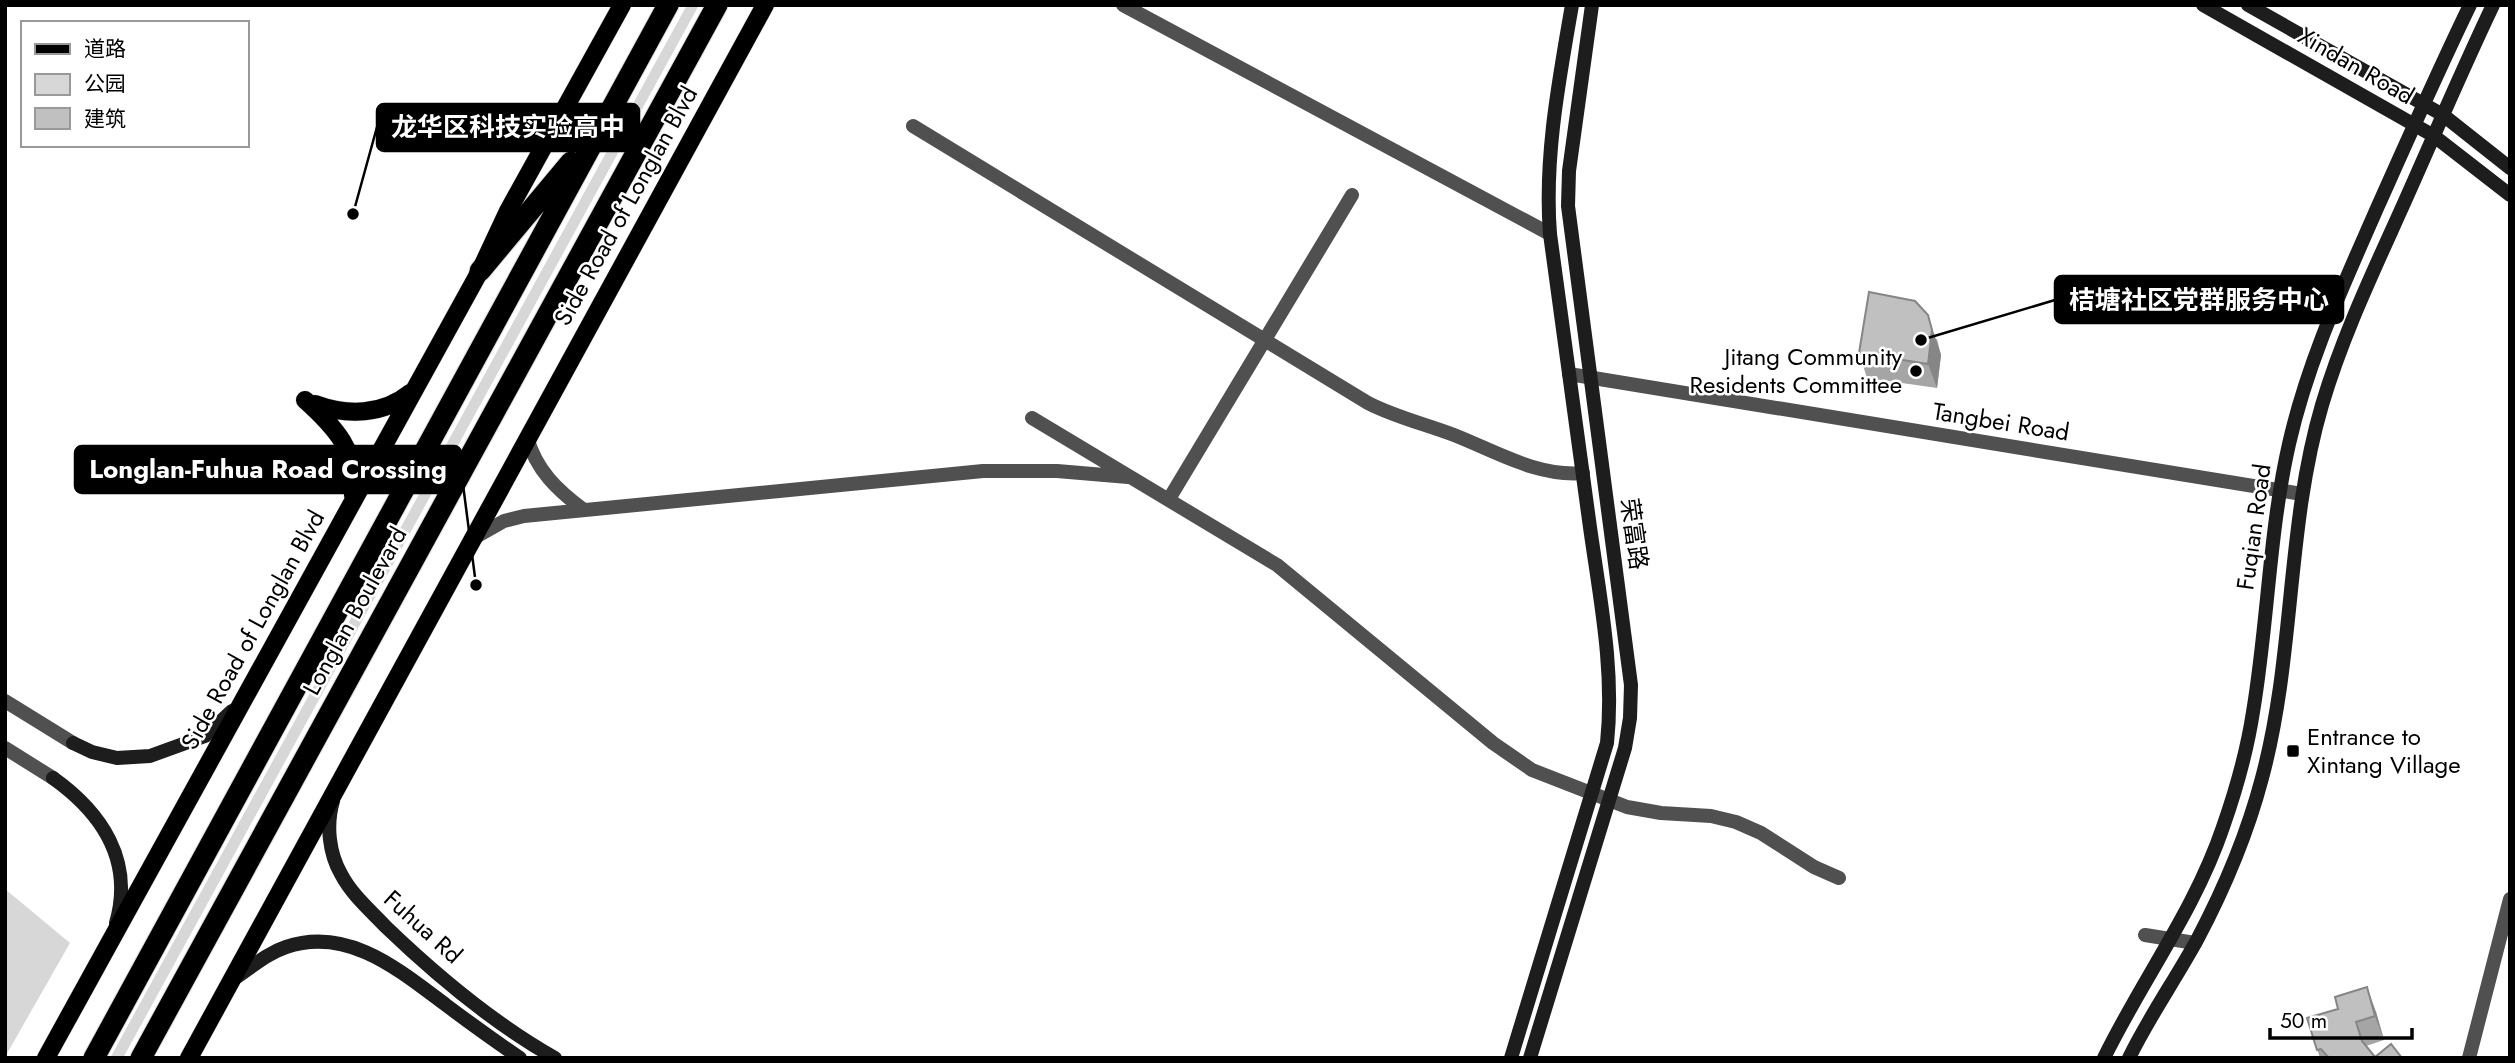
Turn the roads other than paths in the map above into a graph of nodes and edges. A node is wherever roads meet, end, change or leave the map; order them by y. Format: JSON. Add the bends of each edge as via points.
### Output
{"nodes":[{"id":1,"x":622,"y":5,"type":"edge"},
{"id":2,"x":668,"y":5,"type":"edge"},
{"id":3,"x":717,"y":5,"type":"edge"},
{"id":4,"x":765,"y":5,"type":"edge"},
{"id":5,"x":1123,"y":5,"type":"edge"},
{"id":6,"x":1572,"y":5,"type":"edge"},
{"id":7,"x":1592,"y":5,"type":"edge"},
{"id":8,"x":2203,"y":5,"type":"edge"},
{"id":9,"x":2248,"y":5,"type":"edge"},
{"id":10,"x":2470,"y":5,"type":"edge"},
{"id":11,"x":2493,"y":5,"type":"edge"},
{"id":12,"x":2424,"y":104,"type":"junction"},
{"id":13,"x":2443,"y":115,"type":"junction"},
{"id":14,"x":2414,"y":125,"type":"junction"},
{"id":15,"x":601,"y":126,"type":"junction"},
{"id":16,"x":913,"y":126,"type":"dead end"},
{"id":17,"x":2434,"y":136,"type":"junction"},
{"id":18,"x":2510,"y":168,"type":"edge"},
{"id":19,"x":1352,"y":195,"type":"dead end"},
{"id":20,"x":2510,"y":195,"type":"edge"},
{"id":21,"x":1550,"y":234,"type":"junction"},
{"id":22,"x":480,"y":271,"type":"junction"},
{"id":23,"x":1265,"y":340,"type":"junction"},
{"id":24,"x":1569,"y":374,"type":"junction"},
{"id":25,"x":1590,"y":377,"type":"junction"},
{"id":26,"x":414,"y":389,"type":"junction"},
{"id":27,"x":1032,"y":418,"type":"dead end"},
{"id":28,"x":527,"y":437,"type":"junction"},
{"id":29,"x":1583,"y":473,"type":"junction"},
{"id":30,"x":1133,"y":478,"type":"junction"},
{"id":31,"x":2279,"y":491,"type":"junction"},
{"id":32,"x":2302,"y":494,"type":"junction"},
{"id":33,"x":1169,"y":499,"type":"junction"},
{"id":34,"x":352,"y":500,"type":"junction"},
{"id":35,"x":584,"y":510,"type":"junction"},
{"id":36,"x":471,"y":540,"type":"junction"},
{"id":37,"x":248,"y":690,"type":"junction"},
{"id":38,"x":5,"y":701,"type":"edge"},
{"id":39,"x":5,"y":748,"type":"edge"},
{"id":40,"x":337,"y":787,"type":"junction"},
{"id":41,"x":1591,"y":794,"type":"junction"},
{"id":42,"x":1609,"y":801,"type":"junction"},
{"id":43,"x":1839,"y":878,"type":"dead end"},
{"id":44,"x":2510,"y":898,"type":"edge"},
{"id":45,"x":113,"y":933,"type":"junction"},
{"id":46,"x":2145,"y":934,"type":"dead end"},
{"id":47,"x":2171,"y":939,"type":"junction"},
{"id":48,"x":2195,"y":943,"type":"junction"},
{"id":49,"x":231,"y":981,"type":"junction"},
{"id":50,"x":46,"y":1058,"type":"edge"},
{"id":51,"x":94,"y":1058,"type":"edge"},
{"id":52,"x":141,"y":1058,"type":"edge"},
{"id":53,"x":189,"y":1058,"type":"edge"},
{"id":54,"x":520,"y":1058,"type":"edge"},
{"id":55,"x":555,"y":1058,"type":"edge"},
{"id":56,"x":1511,"y":1058,"type":"edge"},
{"id":57,"x":1531,"y":1058,"type":"edge"},
{"id":58,"x":2104,"y":1058,"type":"edge"},
{"id":59,"x":2129,"y":1058,"type":"edge"},
{"id":60,"x":2469,"y":1058,"type":"edge"}],
"edges":[{"from":1,"to":22,"type":"main road","name":"Side Road of Longlan Blvd","via":[[508,211]]},
{"from":2,"to":15,"type":"highway","name":"Longlan Boulevard"},
{"from":3,"to":52,"type":"highway","name":"Longlan Boulevard"},
{"from":4,"to":28,"type":"main road","name":"Side Road of Longlan Blvd"},
{"from":5,"to":21,"type":"street"},
{"from":6,"to":21,"type":"street","name":"荣富路","via":[[1548,170]]},
{"from":7,"to":25,"type":"street","name":"荣富路","via":[[1568,205]]},
{"from":8,"to":14,"type":"street","name":"Xindan Road"},
{"from":9,"to":12,"type":"street","name":"Xindan Road"},
{"from":10,"to":12,"type":"street","name":"Fuqian Road"},
{"from":11,"to":13,"type":"street","name":"Fuqian Road"},
{"from":12,"to":13,"type":"street","name":"Xindan Road"},
{"from":12,"to":14,"type":"street","name":"Fuqian Road"},
{"from":13,"to":17,"type":"street","name":"Fuqian Road"},
{"from":13,"to":18,"type":"street","name":"Xindan Road"},
{"from":14,"to":17,"type":"street","name":"Xindan Road"},
{"from":14,"to":31,"type":"street","name":"Fuqian Road","via":[[2329,316],[2300,400]]},
{"from":15,"to":22,"type":"highway"},
{"from":15,"to":51,"type":"highway","name":"Longlan Boulevard"},
{"from":16,"to":23,"type":"street"},
{"from":17,"to":20,"type":"street"},
{"from":17,"to":32,"type":"street","name":"Fuqian Road","via":[[2335,365]]},
{"from":19,"to":23,"type":"street"},
{"from":21,"to":24,"type":"street","name":"荣富路"},
{"from":22,"to":26,"type":"main road","name":"Side Road of Longlan Blvd"},
{"from":23,"to":29,"type":"street","via":[[1388,413],[1529,466]]},
{"from":23,"to":33,"type":"street"},
{"from":24,"to":25,"type":"street","name":"Tangbei Road"},
{"from":24,"to":29,"type":"street","name":"荣富路"},
{"from":25,"to":31,"type":"street","name":"Tangbei Road"},
{"from":25,"to":42,"type":"street","name":"荣富路","via":[[1631,685],[1625,748]]},
{"from":26,"to":34,"type":"main road","name":"Side Road of Longlan Blvd"},
{"from":26,"to":34,"type":"main road","via":[[390,406],[371,411],[333,411],[305,400],[345,444],[354,466]]},
{"from":27,"to":30,"type":"street"},
{"from":28,"to":35,"type":"street","via":[[542,471]]},
{"from":28,"to":36,"type":"main road","name":"Side Road of Longlan Blvd"},
{"from":29,"to":41,"type":"street","name":"荣富路","via":[[1610,690],[1607,743]]},
{"from":30,"to":33,"type":"street"},
{"from":30,"to":35,"type":"street","via":[[983,471]]},
{"from":31,"to":32,"type":"street","name":"Tangbei Road"},
{"from":31,"to":47,"type":"street","name":"Fuqian Road","via":[[2253,715],[2240,772],[2200,884]]},
{"from":32,"to":48,"type":"street","name":"Fuqian Road","via":[[2276,719],[2262,778],[2244,836]]},
{"from":33,"to":41,"type":"street","via":[[1277,565],[1512,758]]},
{"from":34,"to":37,"type":"main road","name":"Side Road of Longlan Blvd"},
{"from":35,"to":36,"type":"street","via":[[504,521]]},
{"from":36,"to":40,"type":"main road","name":"Side Road of Longlan Blvd"},
{"from":37,"to":38,"type":"street","via":[[205,736],[150,756],[117,758],[74,743]]},
{"from":37,"to":45,"type":"main road","name":"Side Road of Longlan Blvd"},
{"from":39,"to":45,"type":"street","via":[[79,797],[99,822],[120,869],[120,910]]},
{"from":40,"to":49,"type":"main road","name":"Side Road of Longlan Blvd"},
{"from":40,"to":55,"type":"street","name":"Fuhua Rd","via":[[329,829],[339,872],[350,890],[405,945],[487,1015]]},
{"from":41,"to":42,"type":"street"},
{"from":41,"to":56,"type":"street","name":"荣富路"},
{"from":42,"to":43,"type":"street","via":[[1641,810],[1736,822]]},
{"from":42,"to":57,"type":"street","name":"荣富路"},
{"from":44,"to":60,"type":"street"},
{"from":45,"to":50,"type":"main road","name":"Side Road of Longlan Blvd"},
{"from":46,"to":47,"type":"street"},
{"from":47,"to":48,"type":"street"},
{"from":47,"to":58,"type":"street","name":"Fuqian Road"},
{"from":48,"to":59,"type":"street","name":"Fuqian Road"},
{"from":49,"to":53,"type":"main road","name":"Side Road of Longlan Blvd"},
{"from":49,"to":54,"type":"street","name":"Fuhua Rd","via":[[288,946],[344,944],[400,971]]}]}
